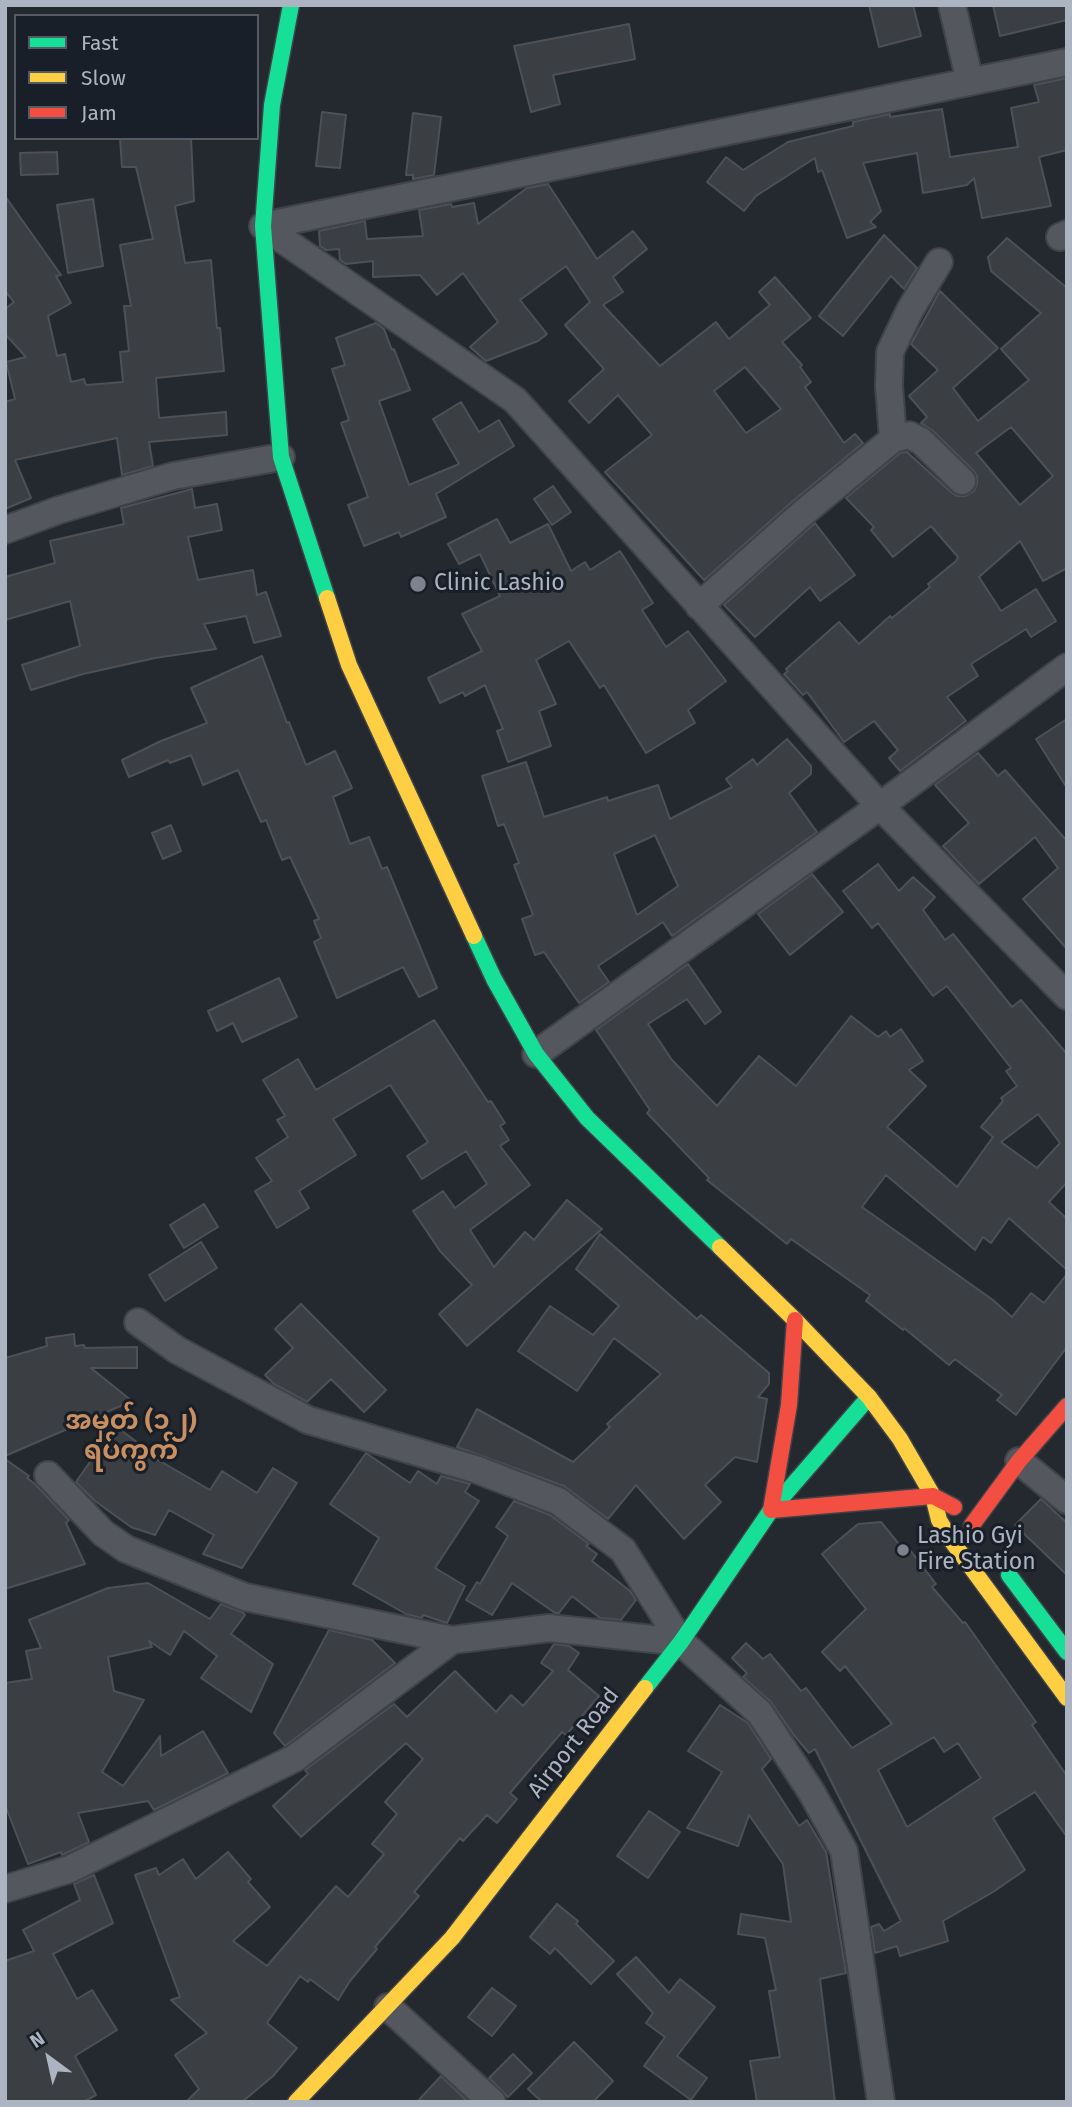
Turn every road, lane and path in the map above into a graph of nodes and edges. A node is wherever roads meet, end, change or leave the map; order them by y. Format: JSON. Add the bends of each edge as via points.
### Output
{"nodes":[{"id":1,"x":290,"y":5,"type":"edge"},
{"id":2,"x":952,"y":5,"type":"edge"},
{"id":3,"x":1067,"y":62,"type":"edge"},
{"id":4,"x":970,"y":82,"type":"junction"},
{"id":5,"x":263,"y":226,"type":"junction"},
{"id":6,"x":939,"y":262,"type":"dead end"},
{"id":7,"x":893,"y":439,"type":"junction"},
{"id":8,"x":281,"y":457,"type":"junction"},
{"id":9,"x":962,"y":481,"type":"dead end"},
{"id":10,"x":5,"y":530,"type":"edge"},
{"id":11,"x":699,"y":606,"type":"junction"},
{"id":12,"x":1067,"y":667,"type":"edge"},
{"id":13,"x":880,"y":806,"type":"junction"},
{"id":14,"x":1067,"y":996,"type":"edge"},
{"id":15,"x":536,"y":1054,"type":"junction"},
{"id":16,"x":795,"y":1320,"type":"junction"},
{"id":17,"x":138,"y":1322,"type":"dead end"},
{"id":18,"x":869,"y":1396,"type":"junction"},
{"id":19,"x":1067,"y":1406,"type":"edge"},
{"id":20,"x":1019,"y":1461,"type":"junction"},
{"id":21,"x":48,"y":1475,"type":"dead end"},
{"id":22,"x":933,"y":1496,"type":"junction"},
{"id":23,"x":1067,"y":1500,"type":"edge"},
{"id":24,"x":771,"y":1510,"type":"junction"},
{"id":25,"x":996,"y":1557,"type":"dead end"},
{"id":26,"x":452,"y":1640,"type":"junction"},
{"id":27,"x":681,"y":1642,"type":"junction"},
{"id":28,"x":1067,"y":1652,"type":"edge"},
{"id":29,"x":1067,"y":1698,"type":"edge"},
{"id":30,"x":5,"y":1889,"type":"edge"},
{"id":31,"x":388,"y":2007,"type":"junction"},
{"id":32,"x":296,"y":2102,"type":"edge"},
{"id":33,"x":492,"y":2102,"type":"edge"},
{"id":34,"x":881,"y":2102,"type":"edge"}],
"edges":[{"from":1,"to":5,"type":"main road","via":[[272,105]]},
{"from":2,"to":4,"type":"street"},
{"from":3,"to":4,"type":"street"},
{"from":4,"to":5,"type":"street"},
{"from":5,"to":8,"type":"main road"},
{"from":5,"to":11,"type":"street","via":[[514,400]]},
{"from":6,"to":7,"type":"street","via":[[890,352]]},
{"from":7,"to":9,"type":"street","via":[[909,435],[921,441]]},
{"from":7,"to":11,"type":"street"},
{"from":8,"to":10,"type":"street","via":[[173,476]]},
{"from":8,"to":15,"type":"main road","via":[[349,665],[494,979]]},
{"from":11,"to":13,"type":"street"},
{"from":12,"to":13,"type":"street"},
{"from":13,"to":14,"type":"street"},
{"from":13,"to":15,"type":"street"},
{"from":15,"to":16,"type":"main road","via":[[587,1118]]},
{"from":16,"to":18,"type":"main road"},
{"from":16,"to":24,"type":"main road","via":[[789,1405]]},
{"from":17,"to":27,"type":"street","via":[[177,1350],[308,1420],[475,1469],[558,1502],[623,1550]]},
{"from":18,"to":22,"type":"main road"},
{"from":18,"to":24,"type":"main road","name":"Airport Road"},
{"from":19,"to":20,"type":"main road"},
{"from":20,"to":22,"type":"main road","via":[[976,1531],[956,1508]]},
{"from":20,"to":23,"type":"street"},
{"from":21,"to":26,"type":"street","via":[[103,1533],[138,1554],[245,1597]]},
{"from":22,"to":24,"type":"main road"},
{"from":22,"to":29,"type":"main road","via":[[939,1520],[951,1540]]},
{"from":24,"to":27,"type":"main road","name":"Airport Road"},
{"from":25,"to":28,"type":"main road"},
{"from":26,"to":27,"type":"street","via":[[549,1628]]},
{"from":26,"to":30,"type":"street","via":[[295,1758],[70,1869]]},
{"from":27,"to":31,"type":"main road","name":"Airport Road","via":[[452,1938]]},
{"from":27,"to":34,"type":"street","via":[[760,1713],[844,1851]]},
{"from":31,"to":32,"type":"main road","name":"Airport Road"},
{"from":31,"to":33,"type":"street"}]}
